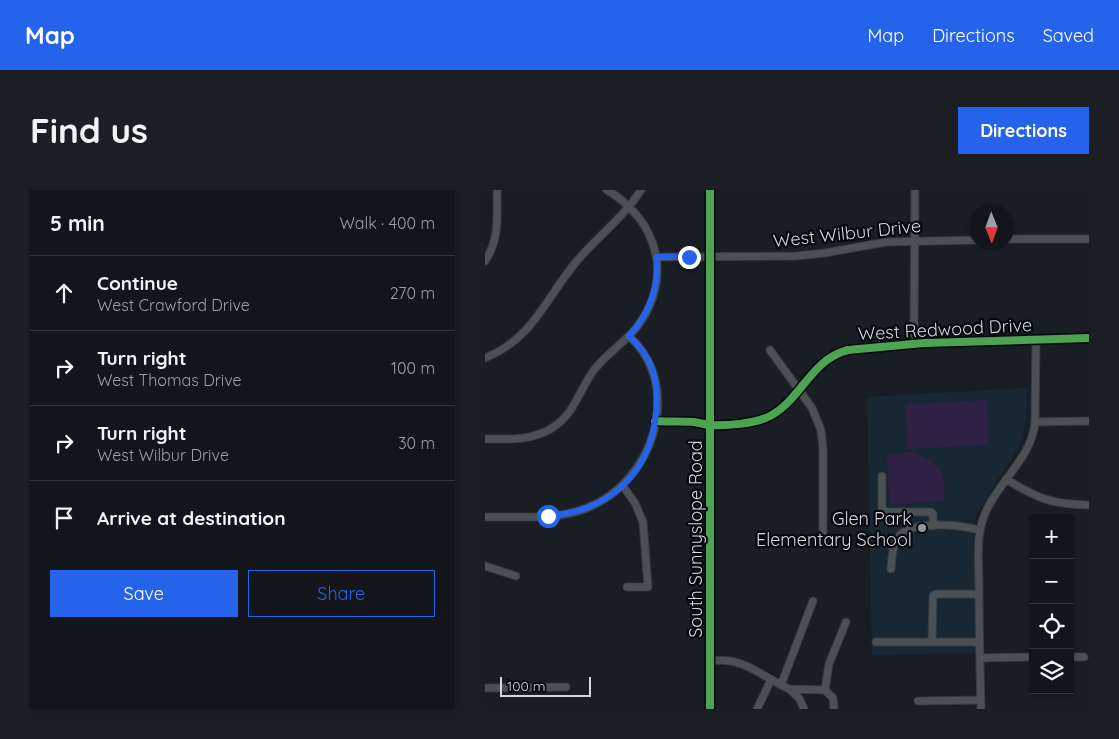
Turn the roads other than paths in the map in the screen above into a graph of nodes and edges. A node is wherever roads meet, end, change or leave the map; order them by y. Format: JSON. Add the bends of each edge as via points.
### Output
{"nodes":[{"id":1,"x":497,"y":190,"type":"edge"},
{"id":2,"x":607,"y":190,"type":"edge"},
{"id":3,"x":641,"y":190,"type":"edge"},
{"id":4,"x":711,"y":190,"type":"edge"},
{"id":5,"x":915,"y":190,"type":"edge"},
{"id":6,"x":629,"y":206,"type":"junction"},
{"id":7,"x":1089,"y":238,"type":"edge"},
{"id":8,"x":1014,"y":239,"type":"edge"},
{"id":9,"x":915,"y":240,"type":"junction"},
{"id":10,"x":969,"y":240,"type":"edge"},
{"id":11,"x":657,"y":257,"type":"junction"},
{"id":12,"x":710,"y":257,"type":"junction"},
{"id":13,"x":485,"y":261,"type":"edge"},
{"id":14,"x":629,"y":336,"type":"junction"},
{"id":15,"x":1089,"y":338,"type":"edge"},
{"id":16,"x":1036,"y":339,"type":"junction"},
{"id":17,"x":916,"y":344,"type":"junction"},
{"id":18,"x":770,"y":350,"type":"dead end"},
{"id":19,"x":485,"y":358,"type":"edge"},
{"id":20,"x":798,"y":389,"type":"junction"},
{"id":21,"x":1089,"y":421,"type":"edge"},
{"id":22,"x":655,"y":422,"type":"junction"},
{"id":23,"x":1035,"y":422,"type":"junction"},
{"id":24,"x":710,"y":425,"type":"junction"},
{"id":25,"x":485,"y":439,"type":"edge"},
{"id":26,"x":882,"y":476,"type":"dead end"},
{"id":27,"x":1006,"y":479,"type":"junction"},
{"id":28,"x":623,"y":486,"type":"junction"},
{"id":29,"x":1089,"y":505,"type":"edge"},
{"id":30,"x":485,"y":517,"type":"edge"},
{"id":31,"x":933,"y":526,"type":"junction"},
{"id":32,"x":980,"y":530,"type":"junction"},
{"id":33,"x":823,"y":541,"type":"dead end"},
{"id":34,"x":485,"y":566,"type":"edge"},
{"id":35,"x":891,"y":569,"type":"dead end"},
{"id":36,"x":516,"y":576,"type":"dead end"},
{"id":37,"x":627,"y":586,"type":"dead end"},
{"id":38,"x":979,"y":594,"type":"junction"},
{"id":39,"x":813,"y":601,"type":"dead end"},
{"id":40,"x":847,"y":622,"type":"dead end"},
{"id":41,"x":876,"y":642,"type":"dead end"},
{"id":42,"x":932,"y":642,"type":"junction"},
{"id":43,"x":979,"y":642,"type":"junction"},
{"id":44,"x":1074,"y":657,"type":"edge"},
{"id":45,"x":1084,"y":657,"type":"dead end"},
{"id":46,"x":980,"y":658,"type":"junction"},
{"id":47,"x":1029,"y":658,"type":"edge"},
{"id":48,"x":710,"y":661,"type":"junction"},
{"id":49,"x":771,"y":680,"type":"junction"},
{"id":50,"x":781,"y":685,"type":"junction"},
{"id":51,"x":566,"y":686,"type":"dead end"},
{"id":52,"x":485,"y":688,"type":"edge"},
{"id":53,"x":789,"y":689,"type":"junction"},
{"id":54,"x":825,"y":690,"type":"junction"},
{"id":55,"x":981,"y":700,"type":"junction"},
{"id":56,"x":919,"y":701,"type":"dead end"},
{"id":57,"x":710,"y":709,"type":"edge"},
{"id":58,"x":757,"y":709,"type":"edge"},
{"id":59,"x":804,"y":709,"type":"edge"},
{"id":60,"x":834,"y":709,"type":"edge"},
{"id":61,"x":981,"y":709,"type":"edge"}],
"edges":[{"from":1,"to":13,"type":"street","via":[[497,233]]},
{"from":2,"to":6,"type":"street"},
{"from":3,"to":6,"type":"street"},
{"from":4,"to":12,"type":"street","name":"South Sunnyslope Road"},
{"from":5,"to":9,"type":"street"},
{"from":6,"to":11,"type":"street","via":[[647,229]]},
{"from":6,"to":19,"type":"street","via":[[576,262],[525,333]]},
{"from":7,"to":8,"type":"street"},
{"from":9,"to":10,"type":"street","name":"West Wilbur Drive"},
{"from":9,"to":12,"type":"street","name":"West Wilbur Drive","via":[[797,256]]},
{"from":9,"to":17,"type":"street"},
{"from":11,"to":12,"type":"street","name":"West Wilbur Drive"},
{"from":11,"to":14,"type":"street","via":[[652,299],[643,319]]},
{"from":12,"to":24,"type":"street","name":"South Sunnyslope Road"},
{"from":14,"to":22,"type":"street","via":[[643,351],[655,376]]},
{"from":14,"to":25,"type":"street","via":[[594,369],[574,407],[559,423],[528,437]]},
{"from":15,"to":16,"type":"street","name":"West Redwood Drive"},
{"from":16,"to":17,"type":"street","name":"West Redwood Drive"},
{"from":16,"to":23,"type":"street"},
{"from":17,"to":20,"type":"street","name":"West Redwood Drive","via":[[842,351],[826,360]]},
{"from":18,"to":20,"type":"street"},
{"from":20,"to":24,"type":"street","name":"West Redwood Drive","via":[[781,409],[765,418]]},
{"from":20,"to":33,"type":"street","via":[[817,418],[823,439]]},
{"from":21,"to":23,"type":"street"},
{"from":22,"to":24,"type":"street","name":"West Redwood Drive"},
{"from":22,"to":28,"type":"street","via":[[647,453]]},
{"from":23,"to":27,"type":"street","via":[[1028,446]]},
{"from":24,"to":48,"type":"street","name":"South Sunnyslope Road"},
{"from":26,"to":31,"type":"street","via":[[882,509],[887,512],[931,512]]},
{"from":27,"to":29,"type":"street","via":[[1047,501]]},
{"from":27,"to":32,"type":"street","via":[[989,505]]},
{"from":28,"to":30,"type":"street","via":[[601,502],[575,512]]},
{"from":28,"to":37,"type":"street","via":[[643,522],[648,586]]},
{"from":31,"to":32,"type":"street","via":[[964,526]]},
{"from":31,"to":35,"type":"street","via":[[917,526],[901,535],[892,550]]},
{"from":32,"to":38,"type":"street"},
{"from":34,"to":36,"type":"street"},
{"from":38,"to":42,"type":"street","via":[[933,596]]},
{"from":38,"to":43,"type":"street"},
{"from":39,"to":50,"type":"street"},
{"from":40,"to":54,"type":"street","via":[[829,664]]},
{"from":41,"to":42,"type":"street"},
{"from":42,"to":43,"type":"street"},
{"from":43,"to":46,"type":"street"},
{"from":44,"to":45,"type":"street"},
{"from":46,"to":47,"type":"street"},
{"from":46,"to":55,"type":"street"},
{"from":48,"to":49,"type":"street","via":[[747,665]]},
{"from":48,"to":57,"type":"street","name":"South Sunnyslope Road"},
{"from":49,"to":50,"type":"street"},
{"from":49,"to":58,"type":"street"},
{"from":50,"to":53,"type":"street"},
{"from":51,"to":52,"type":"street"},
{"from":53,"to":54,"type":"street"},
{"from":53,"to":59,"type":"street","via":[[799,698]]},
{"from":54,"to":60,"type":"street","via":[[833,698]]},
{"from":55,"to":56,"type":"street"},
{"from":55,"to":61,"type":"street"}]}
